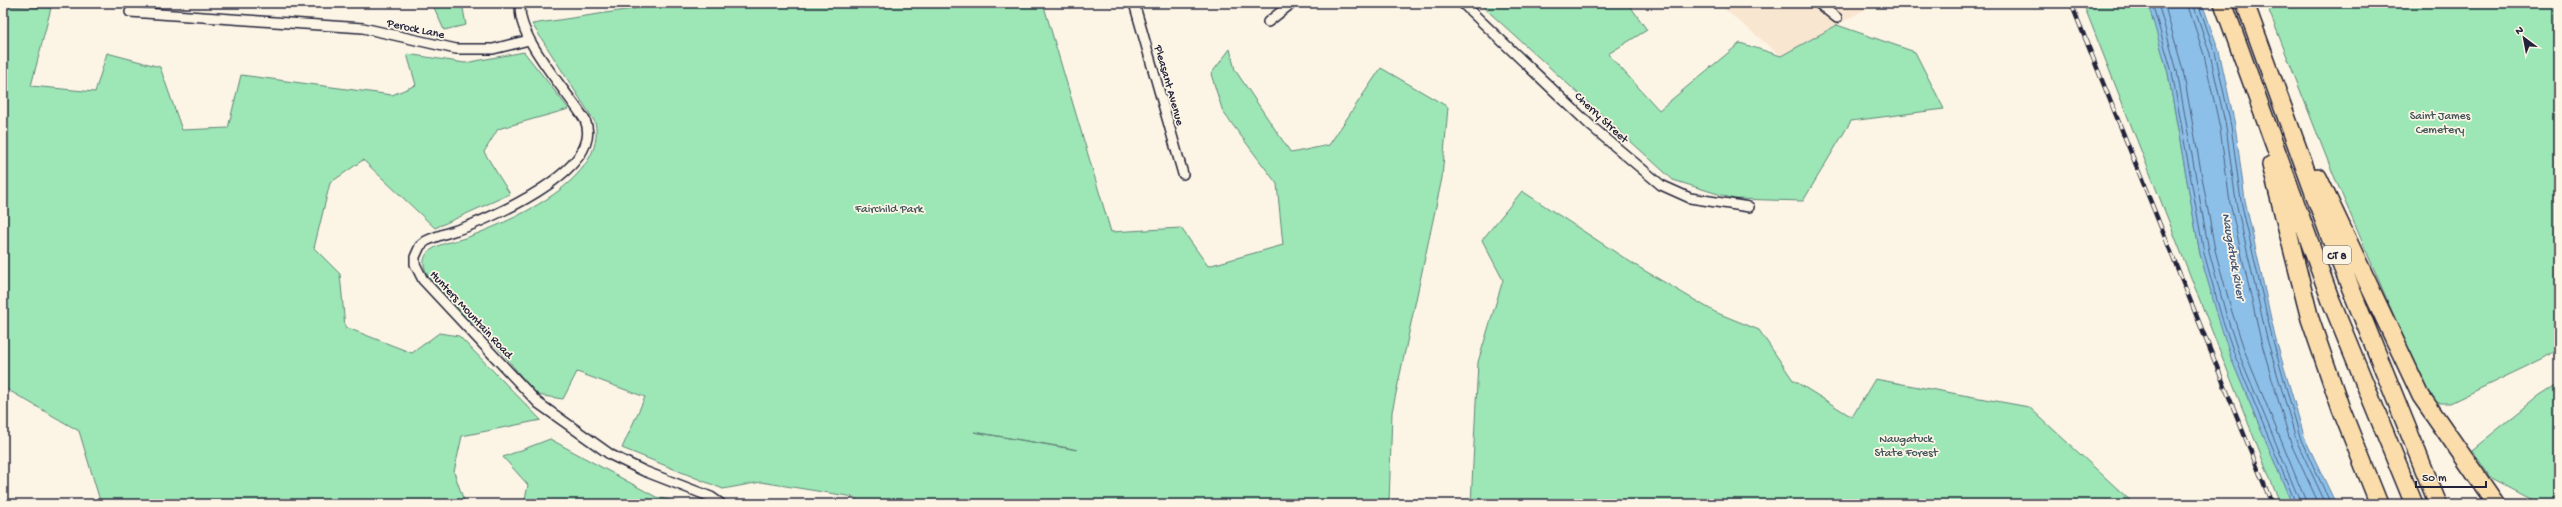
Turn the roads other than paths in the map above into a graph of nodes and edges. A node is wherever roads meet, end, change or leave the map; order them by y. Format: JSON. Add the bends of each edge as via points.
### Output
{"nodes":[{"id":1,"x":521,"y":3,"type":"edge"},
{"id":2,"x":1134,"y":3,"type":"edge"},
{"id":3,"x":1292,"y":3,"type":"edge"},
{"id":4,"x":1462,"y":3,"type":"edge"},
{"id":5,"x":1818,"y":3,"type":"edge"},
{"id":6,"x":2223,"y":3,"type":"edge"},
{"id":7,"x":2244,"y":3,"type":"edge"},
{"id":8,"x":130,"y":12,"type":"dead end"},
{"id":9,"x":1837,"y":18,"type":"dead end"},
{"id":10,"x":1268,"y":22,"type":"dead end"},
{"id":11,"x":529,"y":40,"type":"junction"},
{"id":12,"x":2265,"y":60,"type":"junction"},
{"id":13,"x":2250,"y":77,"type":"junction"},
{"id":14,"x":1183,"y":174,"type":"dead end"},
{"id":15,"x":1749,"y":207,"type":"dead end"},
{"id":16,"x":721,"y":504,"type":"edge"},
{"id":17,"x":2379,"y":504,"type":"edge"},
{"id":18,"x":2414,"y":504,"type":"edge"},
{"id":19,"x":2438,"y":504,"type":"edge"},
{"id":20,"x":2496,"y":504,"type":"edge"}],
"edges":[{"from":1,"to":11,"type":"street","name":"Hunters Mountain Road","via":[[520,20]]},
{"from":2,"to":14,"type":"street","name":"Pleasant Avenue"},
{"from":3,"to":10,"type":"street"},
{"from":4,"to":15,"type":"street","name":"Cherry Street","via":[[1591,126],[1661,185],[1690,198]]},
{"from":5,"to":9,"type":"street"},
{"from":6,"to":13,"type":"highway","number":"CT 8"},
{"from":7,"to":12,"type":"highway","number":"CT 8"},
{"from":8,"to":11,"type":"street","name":"Perock Lane","via":[[363,28],[456,49],[493,49]]},
{"from":11,"to":16,"type":"street","name":"Hunters Mountain Road","via":[[585,120],[588,137],[584,150],[559,176],[516,204],[473,224],[426,241],[420,246],[415,258],[418,272],[435,294],[523,389],[560,421],[622,462],[711,497]]},
{"from":12,"to":19,"type":"highway","number":"CT 8","via":[[2330,237]]},
{"from":12,"to":20,"type":"highway","via":[[2421,396]]},
{"from":13,"to":17,"type":"highway","via":[[2310,319],[2341,409]]},
{"from":13,"to":18,"type":"highway","number":"CT 8","via":[[2331,301]]}]}
